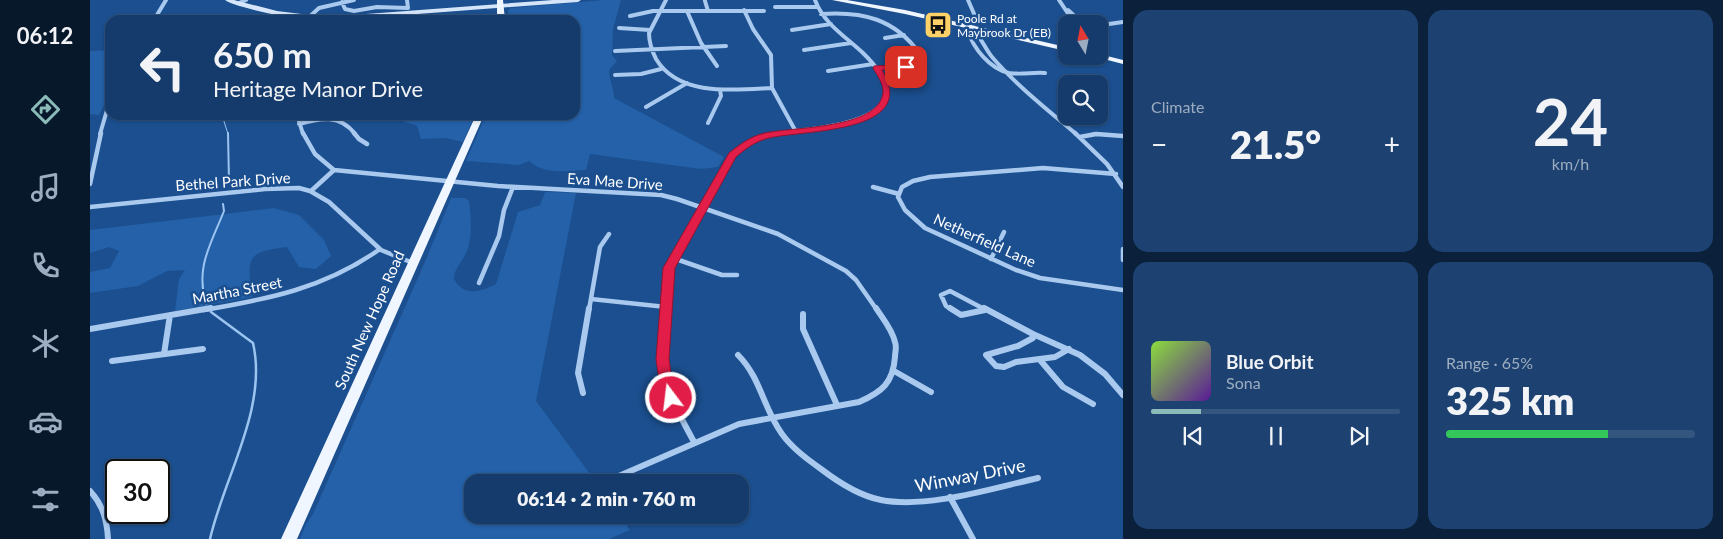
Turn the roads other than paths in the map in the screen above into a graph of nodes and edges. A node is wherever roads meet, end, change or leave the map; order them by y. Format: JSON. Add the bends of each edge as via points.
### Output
{"nodes":[{"id":1,"x":166,"y":0,"type":"edge"},
{"id":2,"x":228,"y":0,"type":"edge"},
{"id":3,"x":246,"y":0,"type":"edge"},
{"id":4,"x":354,"y":0,"type":"edge"},
{"id":5,"x":407,"y":0,"type":"edge"},
{"id":6,"x":578,"y":0,"type":"edge"},
{"id":7,"x":666,"y":0,"type":"edge"},
{"id":8,"x":815,"y":0,"type":"edge"},
{"id":9,"x":835,"y":0,"type":"edge"},
{"id":10,"x":851,"y":0,"type":"edge"},
{"id":11,"x":968,"y":0,"type":"edge"},
{"id":12,"x":1059,"y":0,"type":"edge"},
{"id":13,"x":705,"y":1,"type":"edge"},
{"id":14,"x":342,"y":2,"type":"junction"},
{"id":15,"x":500,"y":3,"type":"edge"},
{"id":16,"x":239,"y":4,"type":"junction"},
{"id":17,"x":1064,"y":6,"type":"junction"},
{"id":18,"x":776,"y":7,"type":"dead end"},
{"id":19,"x":816,"y":7,"type":"junction"},
{"id":20,"x":708,"y":10,"type":"junction"},
{"id":21,"x":744,"y":10,"type":"junction"},
{"id":22,"x":661,"y":11,"type":"junction"},
{"id":23,"x":687,"y":11,"type":"junction"},
{"id":24,"x":764,"y":11,"type":"dead end"},
{"id":25,"x":821,"y":14,"type":"junction"},
{"id":26,"x":157,"y":15,"type":"edge"},
{"id":27,"x":281,"y":15,"type":"edge"},
{"id":28,"x":311,"y":15,"type":"edge"},
{"id":29,"x":385,"y":15,"type":"edge"},
{"id":30,"x":1070,"y":15,"type":"edge"},
{"id":31,"x":1073,"y":15,"type":"edge"},
{"id":32,"x":630,"y":16,"type":"dead end"},
{"id":33,"x":1123,"y":22,"type":"edge"},
{"id":34,"x":831,"y":24,"type":"junction"},
{"id":35,"x":1110,"y":24,"type":"edge"},
{"id":36,"x":973,"y":27,"type":"junction"},
{"id":37,"x":619,"y":28,"type":"dead end"},
{"id":38,"x":650,"y":30,"type":"junction"},
{"id":39,"x":792,"y":30,"type":"dead end"},
{"id":40,"x":904,"y":35,"type":"junction"},
{"id":41,"x":885,"y":38,"type":"dead end"},
{"id":42,"x":851,"y":43,"type":"junction"},
{"id":43,"x":726,"y":46,"type":"dead end"},
{"id":44,"x":1058,"y":46,"type":"edge"},
{"id":45,"x":703,"y":47,"type":"junction"},
{"id":46,"x":652,"y":50,"type":"junction"},
{"id":47,"x":804,"y":50,"type":"dead end"},
{"id":48,"x":615,"y":51,"type":"dead end"},
{"id":49,"x":1108,"y":55,"type":"edge"},
{"id":50,"x":1108,"y":56,"type":"edge"},
{"id":51,"x":1123,"y":58,"type":"edge"},
{"id":52,"x":1123,"y":62,"type":"edge"},
{"id":53,"x":717,"y":66,"type":"dead end"},
{"id":54,"x":875,"y":66,"type":"junction"},
{"id":55,"x":661,"y":69,"type":"junction"},
{"id":56,"x":828,"y":71,"type":"dead end"},
{"id":57,"x":1007,"y":73,"type":"junction"},
{"id":58,"x":1045,"y":73,"type":"dead end"},
{"id":59,"x":615,"y":75,"type":"dead end"},
{"id":60,"x":687,"y":83,"type":"junction"},
{"id":61,"x":772,"y":88,"type":"junction"},
{"id":62,"x":720,"y":90,"type":"junction"},
{"id":63,"x":646,"y":107,"type":"dead end"},
{"id":64,"x":105,"y":113,"type":"edge"},
{"id":65,"x":298,"y":120,"type":"edge"},
{"id":66,"x":478,"y":120,"type":"edge"},
{"id":67,"x":708,"y":123,"type":"dead end"},
{"id":68,"x":299,"y":124,"type":"junction"},
{"id":69,"x":794,"y":130,"type":"junction"},
{"id":70,"x":1123,"y":136,"type":"edge"},
{"id":71,"x":1080,"y":137,"type":"junction"},
{"id":72,"x":367,"y":144,"type":"dead end"},
{"id":73,"x":334,"y":170,"type":"junction"},
{"id":74,"x":1116,"y":174,"type":"junction"},
{"id":75,"x":450,"y":181,"type":"junction"},
{"id":76,"x":90,"y":184,"type":"edge"},
{"id":77,"x":512,"y":187,"type":"junction"},
{"id":78,"x":873,"y":187,"type":"dead end"},
{"id":79,"x":1123,"y":187,"type":"edge"},
{"id":80,"x":311,"y":191,"type":"junction"},
{"id":81,"x":899,"y":194,"type":"junction"},
{"id":82,"x":90,"y":207,"type":"edge"},
{"id":83,"x":703,"y":207,"type":"junction"},
{"id":84,"x":1004,"y":232,"type":"dead end"},
{"id":85,"x":609,"y":234,"type":"dead end"},
{"id":86,"x":380,"y":249,"type":"junction"},
{"id":87,"x":1123,"y":249,"type":"edge"},
{"id":88,"x":674,"y":258,"type":"junction"},
{"id":89,"x":991,"y":259,"type":"junction"},
{"id":90,"x":1123,"y":260,"type":"edge"},
{"id":91,"x":413,"y":263,"type":"junction"},
{"id":92,"x":736,"y":275,"type":"dead end"},
{"id":93,"x":479,"y":283,"type":"dead end"},
{"id":94,"x":1123,"y":290,"type":"edge"},
{"id":95,"x":591,"y":299,"type":"junction"},
{"id":96,"x":666,"y":306,"type":"junction"},
{"id":97,"x":985,"y":310,"type":"junction"},
{"id":98,"x":803,"y":314,"type":"dead end"},
{"id":99,"x":170,"y":315,"type":"junction"},
{"id":100,"x":90,"y":329,"type":"edge"},
{"id":101,"x":1033,"y":334,"type":"junction"},
{"id":102,"x":203,"y":348,"type":"dead end"},
{"id":103,"x":1069,"y":349,"type":"junction"},
{"id":104,"x":164,"y":354,"type":"junction"},
{"id":105,"x":738,"y":356,"type":"dead end"},
{"id":106,"x":112,"y":360,"type":"dead end"},
{"id":107,"x":1040,"y":360,"type":"junction"},
{"id":108,"x":894,"y":371,"type":"junction"},
{"id":109,"x":931,"y":392,"type":"dead end"},
{"id":110,"x":583,"y":393,"type":"dead end"},
{"id":111,"x":1123,"y":395,"type":"edge"},
{"id":112,"x":1093,"y":404,"type":"dead end"},
{"id":113,"x":837,"y":406,"type":"junction"},
{"id":114,"x":772,"y":416,"type":"junction"},
{"id":115,"x":694,"y":442,"type":"junction"},
{"id":116,"x":623,"y":474,"type":"edge"},
{"id":117,"x":1038,"y":478,"type":"dead end"},
{"id":118,"x":90,"y":491,"type":"edge"},
{"id":119,"x":950,"y":497,"type":"junction"},
{"id":120,"x":108,"y":539,"type":"edge"},
{"id":121,"x":289,"y":539,"type":"edge"},
{"id":122,"x":973,"y":539,"type":"edge"}],
"edges":[{"from":1,"to":26,"type":"street"},
{"from":2,"to":16,"type":"street"},
{"from":3,"to":16,"type":"street"},
{"from":4,"to":14,"type":"street"},
{"from":5,"to":14,"type":"street","via":[[408,8],[382,6],[358,11],[345,9]]},
{"from":6,"to":15,"type":"street"},
{"from":7,"to":22,"type":"street"},
{"from":8,"to":19,"type":"street"},
{"from":9,"to":36,"type":"main road"},
{"from":10,"to":36,"type":"main road"},
{"from":11,"to":36,"type":"street","via":[[976,16]]},
{"from":12,"to":17,"type":"street"},
{"from":13,"to":20,"type":"street"},
{"from":14,"to":28,"type":"street","via":[[319,8]]},
{"from":15,"to":29,"type":"street"},
{"from":16,"to":27,"type":"street"},
{"from":17,"to":30,"type":"street"},
{"from":17,"to":31,"type":"street"},
{"from":18,"to":19,"type":"street"},
{"from":19,"to":25,"type":"street"},
{"from":20,"to":21,"type":"street"},
{"from":20,"to":23,"type":"street"},
{"from":21,"to":24,"type":"street"},
{"from":21,"to":61,"type":"street","via":[[770,55]]},
{"from":22,"to":23,"type":"street"},
{"from":22,"to":32,"type":"street"},
{"from":22,"to":38,"type":"street"},
{"from":23,"to":45,"type":"street"},
{"from":25,"to":34,"type":"street"},
{"from":25,"to":40,"type":"street","via":[[842,13],[878,19]]},
{"from":33,"to":35,"type":"street"},
{"from":34,"to":39,"type":"street"},
{"from":34,"to":42,"type":"street"},
{"from":36,"to":44,"type":"main road"},
{"from":36,"to":57,"type":"street","via":[[981,45]]},
{"from":36,"to":57,"type":"street","via":[[968,31],[972,44],[997,69]]},
{"from":37,"to":38,"type":"street"},
{"from":38,"to":46,"type":"street"},
{"from":40,"to":41,"type":"street"},
{"from":40,"to":54,"type":"street","via":[[920,54],[918,61],[906,67]]},
{"from":42,"to":47,"type":"street"},
{"from":42,"to":54,"type":"street"},
{"from":43,"to":45,"type":"street"},
{"from":45,"to":46,"type":"street"},
{"from":45,"to":53,"type":"street"},
{"from":46,"to":48,"type":"street"},
{"from":46,"to":55,"type":"street"},
{"from":49,"to":51,"type":"main road"},
{"from":50,"to":52,"type":"main road"},
{"from":54,"to":56,"type":"street"},
{"from":54,"to":69,"type":"street","via":[[887,92],[882,106],[875,113],[852,123]]},
{"from":55,"to":59,"type":"street"},
{"from":55,"to":60,"type":"street"},
{"from":57,"to":58,"type":"street"},
{"from":57,"to":71,"type":"street"},
{"from":60,"to":62,"type":"street"},
{"from":60,"to":63,"type":"street"},
{"from":61,"to":62,"type":"street"},
{"from":61,"to":69,"type":"street"},
{"from":62,"to":67,"type":"street","via":[[721,96]]},
{"from":64,"to":76,"type":"street"},
{"from":65,"to":68,"type":"street"},
{"from":66,"to":75,"type":"main road","name":"South New Hope Road"},
{"from":68,"to":72,"type":"street","via":[[336,120],[346,124],[356,138]]},
{"from":68,"to":73,"type":"street","via":[[322,164]]},
{"from":69,"to":83,"type":"street","via":[[759,138],[737,150]]},
{"from":70,"to":71,"type":"street","via":[[1096,134]]},
{"from":71,"to":74,"type":"street"},
{"from":73,"to":75,"type":"street","name":"Eva Mae Drive"},
{"from":73,"to":80,"type":"street"},
{"from":74,"to":79,"type":"street"},
{"from":74,"to":81,"type":"street","via":[[1052,168],[954,174],[912,180],[903,185]]},
{"from":75,"to":77,"type":"street","name":"Eva Mae Drive"},
{"from":75,"to":91,"type":"main road","name":"South New Hope Road"},
{"from":77,"to":83,"type":"street","name":"Eva Mae Drive","via":[[661,195]]},
{"from":77,"to":93,"type":"street","via":[[497,241]]},
{"from":78,"to":81,"type":"street"},
{"from":80,"to":82,"type":"street","name":"Bethel Park Drive","via":[[265,189]]},
{"from":80,"to":86,"type":"street","name":"Bethel Park Drive","via":[[327,201]]},
{"from":81,"to":89,"type":"street","name":"Netherfield Lane","via":[[901,203],[913,219]]},
{"from":83,"to":88,"type":"street"},
{"from":83,"to":108,"type":"street","name":"Eva Mae Drive","via":[[778,234],[846,271],[890,328],[896,344]]},
{"from":84,"to":89,"type":"street"},
{"from":85,"to":95,"type":"street","via":[[600,247]]},
{"from":86,"to":91,"type":"street","name":"Bethel Park Drive"},
{"from":86,"to":99,"type":"street","name":"Martha Street","via":[[341,275],[304,289]]},
{"from":87,"to":90,"type":"street"},
{"from":88,"to":92,"type":"street","via":[[722,275]]},
{"from":88,"to":96,"type":"street","via":[[669,268]]},
{"from":89,"to":94,"type":"street","name":"Netherfield Lane","via":[[1040,278]]},
{"from":91,"to":121,"type":"main road","name":"South New Hope Road"},
{"from":95,"to":96,"type":"street"},
{"from":95,"to":110,"type":"street","via":[[578,374]]},
{"from":96,"to":115,"type":"street","via":[[663,359],[666,380],[671,398]]},
{"from":97,"to":97,"type":"street","via":[[950,291],[941,295],[946,306],[961,315]]},
{"from":97,"to":101,"type":"street"},
{"from":98,"to":113,"type":"street","via":[[803,329]]},
{"from":99,"to":100,"type":"street","name":"Martha Street"},
{"from":99,"to":104,"type":"street"},
{"from":101,"to":103,"type":"street"},
{"from":101,"to":107,"type":"street","via":[[1033,338],[1018,346],[986,354],[996,366],[1004,367],[1016,362]]},
{"from":102,"to":104,"type":"street"},
{"from":103,"to":107,"type":"street","via":[[1055,357]]},
{"from":103,"to":111,"type":"street","via":[[1093,363]]},
{"from":104,"to":106,"type":"street"},
{"from":105,"to":114,"type":"street","name":"Winway Drive","via":[[750,367]]},
{"from":107,"to":112,"type":"street","via":[[1056,383]]},
{"from":108,"to":109,"type":"street"},
{"from":108,"to":113,"type":"street","via":[[886,386],[876,395]]},
{"from":113,"to":114,"type":"street"},
{"from":114,"to":115,"type":"street","via":[[739,424]]},
{"from":114,"to":119,"type":"street","name":"Winway Drive","via":[[782,434],[801,454],[854,490],[880,500],[906,503]]},
{"from":115,"to":116,"type":"street"},
{"from":117,"to":119,"type":"street","name":"Winway Drive"},
{"from":118,"to":120,"type":"street","via":[[104,512]]},
{"from":119,"to":122,"type":"street"}]}
